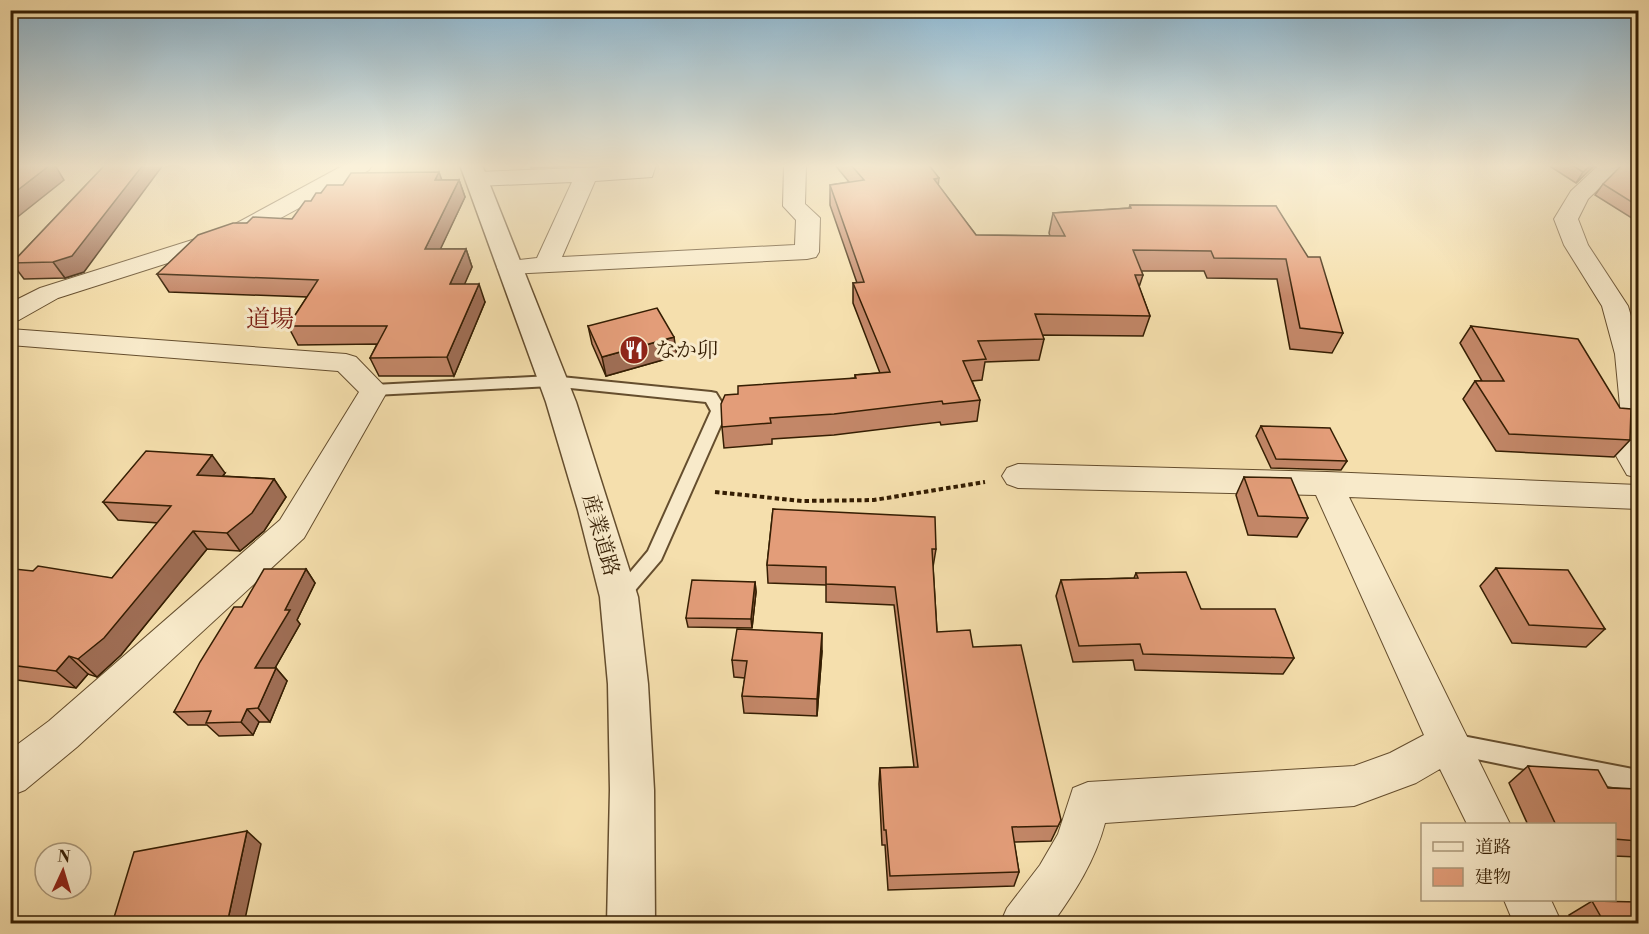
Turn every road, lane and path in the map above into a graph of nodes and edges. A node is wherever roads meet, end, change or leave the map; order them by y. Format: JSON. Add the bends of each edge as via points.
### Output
{"nodes":[{"id":1,"x":281,"y":209,"type":"edge"},
{"id":2,"x":490,"y":209,"type":"edge"},
{"id":3,"x":571,"y":209,"type":"edge"},
{"id":4,"x":797,"y":209,"type":"edge"},
{"id":5,"x":1572,"y":209,"type":"edge"},
{"id":6,"x":546,"y":265,"type":"junction"},
{"id":7,"x":509,"y":267,"type":"junction"},
{"id":8,"x":10,"y":314,"type":"edge"},
{"id":9,"x":10,"y":337,"type":"edge"},
{"id":10,"x":551,"y":381,"type":"junction"},
{"id":11,"x":374,"y":390,"type":"junction"},
{"id":12,"x":1638,"y":467,"type":"edge"},
{"id":13,"x":1018,"y":476,"type":"joint"},
{"id":14,"x":1327,"y":484,"type":"junction"},
{"id":15,"x":685,"y":488,"type":"junction"},
{"id":16,"x":1638,"y":497,"type":"edge"},
{"id":17,"x":619,"y":597,"type":"junction"},
{"id":18,"x":1448,"y":743,"type":"junction"},
{"id":19,"x":10,"y":776,"type":"edge"},
{"id":20,"x":1638,"y":780,"type":"edge"},
{"id":21,"x":1488,"y":823,"type":"edge"},
{"id":22,"x":1528,"y":901,"type":"edge"},
{"id":23,"x":631,"y":924,"type":"edge"},
{"id":24,"x":1023,"y":924,"type":"edge"},
{"id":25,"x":1539,"y":924,"type":"edge"}],
"edges":[{"from":1,"to":8,"type":"street","via":[[232,235],[49,293]]},
{"from":2,"to":7,"type":"street","name":"産業道路"},
{"from":3,"to":6,"type":"street"},
{"from":4,"to":6,"type":"street","via":[[808,218],[807,252]]},
{"from":5,"to":12,"type":"street","via":[[1566,219],[1576,245],[1615,306],[1629,354],[1635,406],[1630,454]]},
{"from":6,"to":7,"type":"street"},
{"from":7,"to":10,"type":"street","name":"産業道路"},
{"from":9,"to":11,"type":"street","via":[[346,363]]},
{"from":10,"to":11,"type":"lane"},
{"from":10,"to":15,"type":"lane","via":[[711,397],[719,411]]},
{"from":10,"to":17,"type":"street","name":"産業道路","via":[[592,499]]},
{"from":11,"to":19,"type":"street","via":[[292,529],[63,734]]},
{"from":13,"to":14,"type":"street"},
{"from":13,"to":15,"type":"path","via":[[874,501],[802,501]]},
{"from":14,"to":16,"type":"street"},
{"from":14,"to":18,"type":"street"},
{"from":15,"to":17,"type":"lane","via":[[656,555]]},
{"from":17,"to":23,"type":"street","name":"産業道路","via":[[628,684],[632,790]]},
{"from":18,"to":20,"type":"lane"},
{"from":18,"to":21,"type":"street"},
{"from":18,"to":24,"type":"street","via":[[1401,769],[1354,786],[1088,803],[1078,842],[1056,881]]},
{"from":22,"to":25,"type":"street"}]}
